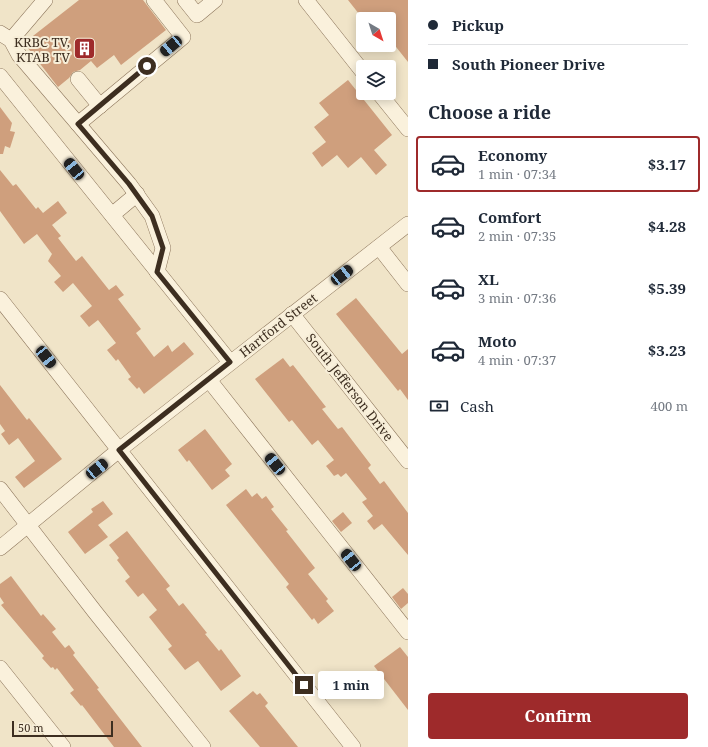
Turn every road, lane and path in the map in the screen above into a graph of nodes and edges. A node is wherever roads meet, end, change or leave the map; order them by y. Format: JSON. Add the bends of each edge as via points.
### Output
{"nodes":[{"id":1,"x":45,"y":0,"type":"edge"},
{"id":2,"x":154,"y":0,"type":"edge"},
{"id":3,"x":185,"y":0,"type":"edge"},
{"id":4,"x":215,"y":0,"type":"edge"},
{"id":5,"x":306,"y":0,"type":"edge"},
{"id":6,"x":6,"y":36,"type":"edge"},
{"id":7,"x":356,"y":63,"type":"edge"},
{"id":8,"x":0,"y":76,"type":"edge"},
{"id":9,"x":78,"y":79,"type":"dead end"},
{"id":10,"x":385,"y":100,"type":"edge"},
{"id":11,"x":100,"y":106,"type":"junction"},
{"id":12,"x":78,"y":124,"type":"junction"},
{"id":13,"x":408,"y":129,"type":"edge"},
{"id":14,"x":137,"y":194,"type":"junction"},
{"id":15,"x":112,"y":215,"type":"junction"},
{"id":16,"x":408,"y":224,"type":"edge"},
{"id":17,"x":379,"y":247,"type":"junction"},
{"id":18,"x":157,"y":272,"type":"junction"},
{"id":19,"x":408,"y":284,"type":"edge"},
{"id":20,"x":0,"y":299,"type":"edge"},
{"id":21,"x":292,"y":314,"type":"junction"},
{"id":22,"x":230,"y":362,"type":"junction"},
{"id":23,"x":209,"y":380,"type":"junction"},
{"id":24,"x":119,"y":450,"type":"junction"},
{"id":25,"x":408,"y":461,"type":"edge"},
{"id":26,"x":0,"y":489,"type":"edge"},
{"id":27,"x":29,"y":525,"type":"junction"},
{"id":28,"x":0,"y":548,"type":"edge"},
{"id":29,"x":408,"y":632,"type":"edge"},
{"id":30,"x":0,"y":668,"type":"edge"},
{"id":31,"x":63,"y":747,"type":"edge"},
{"id":32,"x":203,"y":747,"type":"edge"},
{"id":33,"x":353,"y":747,"type":"edge"}],
"edges":[{"from":1,"to":6,"type":"street"},
{"from":2,"to":11,"type":"street","via":[[183,36]]},
{"from":3,"to":4,"type":"street","via":[[196,14]]},
{"from":5,"to":7,"type":"street"},
{"from":6,"to":12,"type":"street"},
{"from":8,"to":15,"type":"street"},
{"from":9,"to":11,"type":"street"},
{"from":10,"to":13,"type":"street"},
{"from":11,"to":12,"type":"street"},
{"from":12,"to":14,"type":"street"},
{"from":14,"to":15,"type":"street"},
{"from":14,"to":18,"type":"street","via":[[152,216],[163,248]]},
{"from":15,"to":18,"type":"street"},
{"from":16,"to":17,"type":"street","name":"Hartford Street"},
{"from":17,"to":19,"type":"street"},
{"from":17,"to":21,"type":"street","name":"Hartford Street"},
{"from":18,"to":22,"type":"street"},
{"from":20,"to":24,"type":"street"},
{"from":21,"to":22,"type":"street","name":"Hartford Street"},
{"from":21,"to":25,"type":"street","name":"South Jefferson Drive"},
{"from":22,"to":23,"type":"street","name":"Hartford Street"},
{"from":23,"to":24,"type":"street","name":"Hartford Street"},
{"from":23,"to":29,"type":"street"},
{"from":24,"to":27,"type":"street","name":"Hartford Street"},
{"from":24,"to":33,"type":"street"},
{"from":26,"to":27,"type":"street"},
{"from":27,"to":28,"type":"street","name":"Hartford Street"},
{"from":27,"to":32,"type":"street"},
{"from":30,"to":31,"type":"street"}]}
